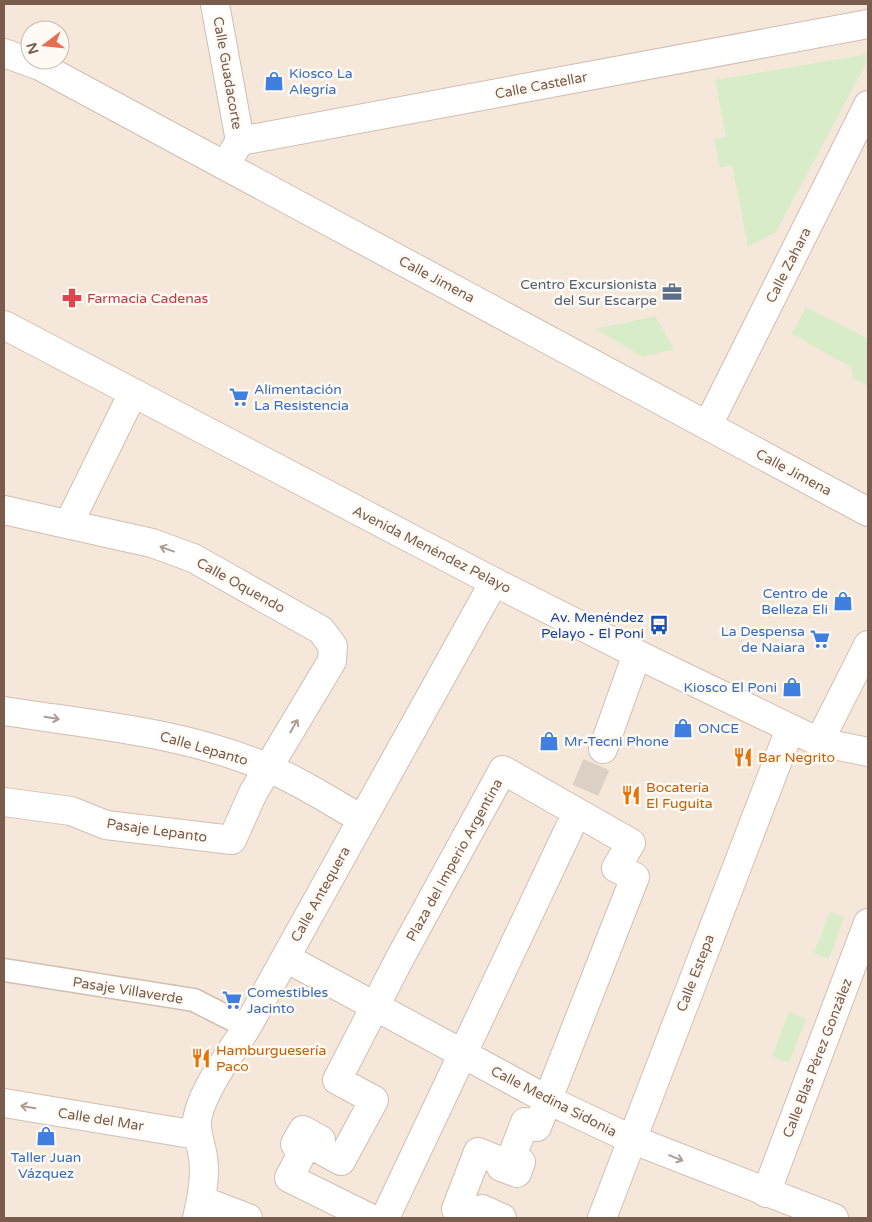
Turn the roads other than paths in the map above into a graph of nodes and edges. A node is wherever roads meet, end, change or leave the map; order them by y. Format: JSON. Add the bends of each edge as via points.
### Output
{"nodes":[{"id":1,"x":215,"y":4,"type":"edge"},
{"id":2,"x":868,"y":24,"type":"edge"},
{"id":3,"x":4,"y":53,"type":"edge"},
{"id":4,"x":868,"y":105,"type":"edge"},
{"id":5,"x":240,"y":141,"type":"junction"},
{"id":6,"x":225,"y":165,"type":"junction"},
{"id":7,"x":4,"y":325,"type":"edge"},
{"id":8,"x":133,"y":393,"type":"junction"},
{"id":9,"x":708,"y":425,"type":"junction"},
{"id":10,"x":4,"y":510,"type":"edge"},
{"id":11,"x":868,"y":512,"type":"edge"},
{"id":12,"x":69,"y":523,"type":"junction"},
{"id":13,"x":494,"y":582,"type":"junction"},
{"id":14,"x":868,"y":645,"type":"edge"},
{"id":15,"x":637,"y":654,"type":"junction"},
{"id":16,"x":4,"y":711,"type":"edge"},
{"id":17,"x":790,"y":729,"type":"junction"},
{"id":18,"x":818,"y":742,"type":"junction"},
{"id":19,"x":603,"y":749,"type":"tunnel mouth"},
{"id":20,"x":868,"y":752,"type":"edge"},
{"id":21,"x":269,"y":768,"type":"junction"},
{"id":22,"x":4,"y":802,"type":"edge"},
{"id":23,"x":362,"y":819,"type":"junction"},
{"id":24,"x":569,"y":829,"type":"tunnel mouth"},
{"id":25,"x":868,"y":923,"type":"edge"},
{"id":26,"x":286,"y":958,"type":"junction"},
{"id":27,"x":4,"y":970,"type":"edge"},
{"id":28,"x":376,"y":1006,"type":"junction"},
{"id":29,"x":247,"y":1027,"type":"junction"},
{"id":30,"x":464,"y":1055,"type":"junction"},
{"id":31,"x":548,"y":1100,"type":"junction"},
{"id":32,"x":4,"y":1103,"type":"edge"},
{"id":33,"x":197,"y":1135,"type":"junction"},
{"id":34,"x":631,"y":1139,"type":"junction"},
{"id":35,"x":766,"y":1194,"type":"junction"},
{"id":36,"x":199,"y":1209,"type":"edge"},
{"id":37,"x":825,"y":1217,"type":"edge"},
{"id":38,"x":248,"y":1218,"type":"edge"},
{"id":39,"x":370,"y":1218,"type":"edge"},
{"id":40,"x":386,"y":1218,"type":"edge"},
{"id":41,"x":502,"y":1218,"type":"edge"},
{"id":42,"x":602,"y":1218,"type":"edge"}],
"edges":[{"from":1,"to":5,"type":"street","name":"Calle Guadacorte"},
{"from":2,"to":5,"type":"street","name":"Calle Castellar"},
{"from":3,"to":6,"type":"street","name":"Calle Jimena","via":[[40,66]]},
{"from":4,"to":9,"type":"street","name":"Calle Zahara"},
{"from":5,"to":6,"type":"street"},
{"from":6,"to":9,"type":"street","name":"Calle Jimena"},
{"from":7,"to":8,"type":"street","name":"Avenida Menéndez Pelayo"},
{"from":8,"to":12,"type":"street"},
{"from":8,"to":13,"type":"street","name":"Avenida Menéndez Pelayo"},
{"from":9,"to":11,"type":"street","name":"Calle Jimena"},
{"from":10,"to":12,"type":"street","name":"Calle Oquendo"},
{"from":21,"to":12,"type":"street","name":"Calle Oquendo","one_way":true,"via":[[332,661],[334,646],[321,630],[203,562],[152,543]]},
{"from":13,"to":15,"type":"street","name":"Avenida Menéndez Pelayo"},
{"from":13,"to":23,"type":"street","name":"Calle Antequera"},
{"from":14,"to":18,"type":"street"},
{"from":15,"to":17,"type":"street","name":"Avenida Menéndez Pelayo"},
{"from":15,"to":19,"type":"street"},
{"from":16,"to":21,"type":"street","name":"Calle Lepanto","one_way":true,"via":[[171,737]]},
{"from":17,"to":18,"type":"street","name":"Avenida Menéndez Pelayo"},
{"from":17,"to":34,"type":"street","name":"Calle Estepa"},
{"from":18,"to":20,"type":"street","name":"Avenida Menéndez Pelayo"},
{"from":21,"to":22,"type":"street","name":"Pasaje Lepanto","via":[[248,803],[232,840],[106,825],[72,811]]},
{"from":21,"to":23,"type":"street","name":"Calle Lepanto"},
{"from":23,"to":26,"type":"street","name":"Calle Antequera"},
{"from":24,"to":30,"type":"street"},
{"from":25,"to":35,"type":"street","name":"Calle Blas Pérez González"},
{"from":26,"to":28,"type":"street","name":"Calle Medina Sidonia"},
{"from":26,"to":29,"type":"street","name":"Calle Antequera"},
{"from":27,"to":29,"type":"lane","name":"Pasaje Villaverde","via":[[194,1000]]},
{"from":28,"to":30,"type":"street","name":"Calle Medina Sidonia"},
{"from":28,"to":31,"type":"street","name":"Plaza del Imperio Argentina","via":[[503,770],[631,843],[616,868],[635,878]]},
{"from":28,"to":39,"type":"street","name":"Plaza del Imperio Argentina","via":[[337,1080],[374,1100],[341,1161],[317,1148],[321,1140],[303,1130],[295,1144],[304,1149],[289,1178]]},
{"from":29,"to":33,"type":"street","name":"Calle Antequera","via":[[205,1097],[198,1116]]},
{"from":30,"to":31,"type":"street","name":"Calle Medina Sidonia"},
{"from":30,"to":40,"type":"street"},
{"from":31,"to":34,"type":"street","name":"Calle Medina Sidonia"},
{"from":31,"to":41,"type":"street","name":"Plaza del Imperio Argentina","via":[[537,1127],[525,1122],[511,1158],[521,1162],[517,1173],[501,1167],[503,1162],[478,1152],[456,1209],[478,1217],[482,1209]]},
{"from":33,"to":32,"type":"street","name":"Calle del Mar","one_way":true},
{"from":33,"to":36,"type":"street","name":"Calle Antequera","via":[[203,1158]]},
{"from":34,"to":35,"type":"street","name":"Calle Medina Sidonia","one_way":true},
{"from":34,"to":42,"type":"street","name":"Calle Estepa"},
{"from":35,"to":37,"type":"street","name":"Calle Medina Sidonia"},
{"from":36,"to":38,"type":"street"}]}
